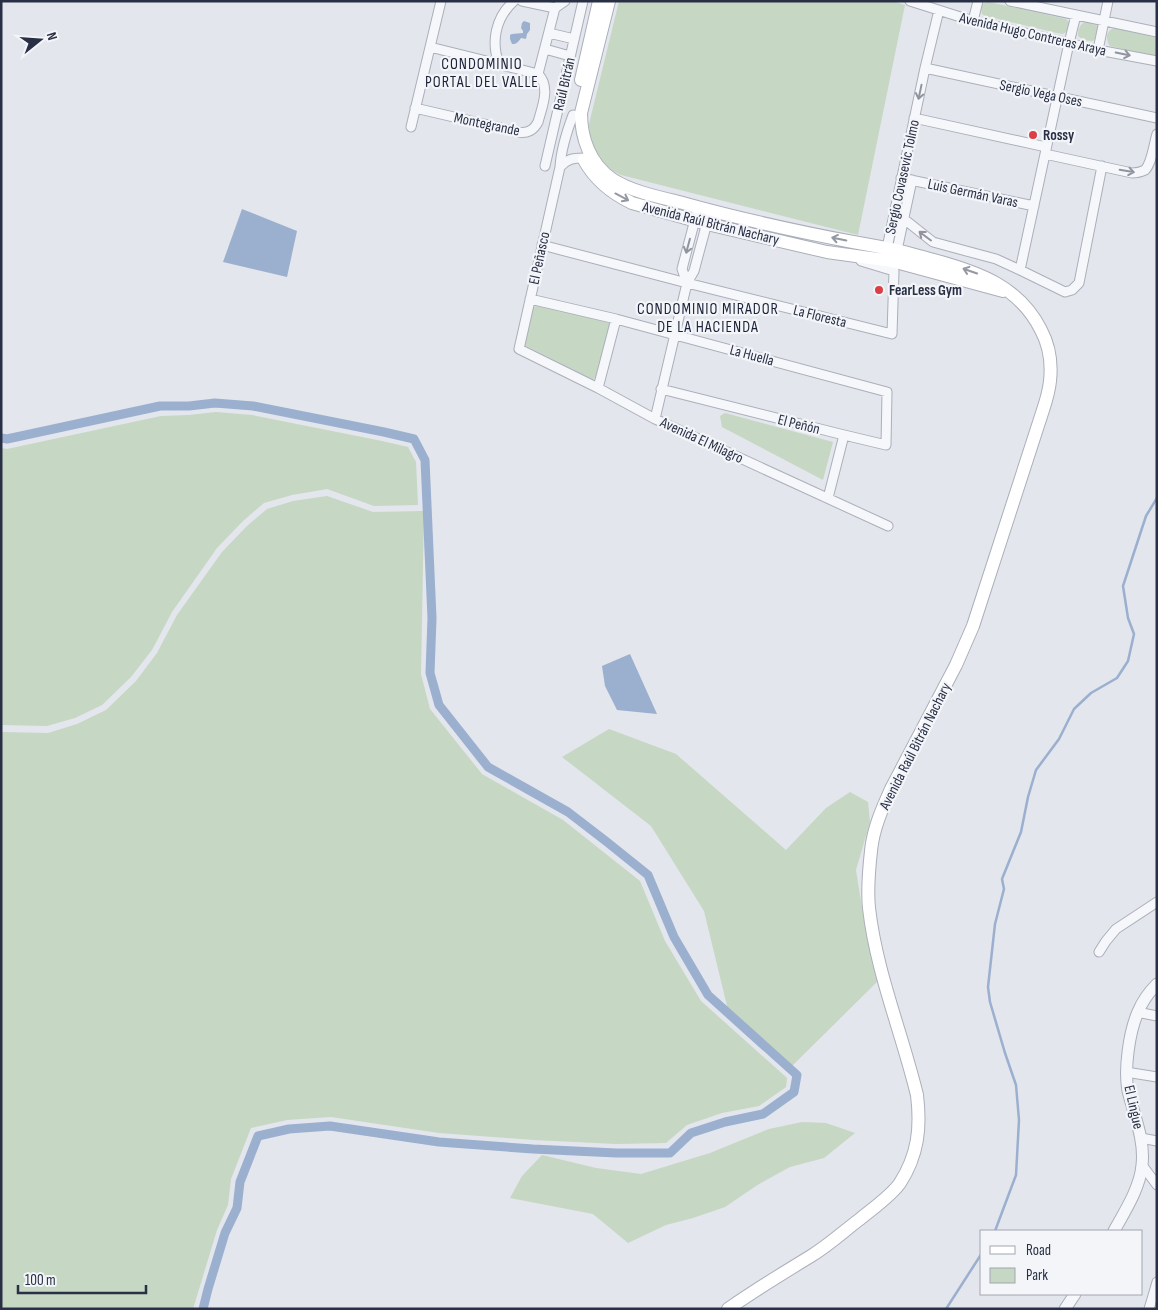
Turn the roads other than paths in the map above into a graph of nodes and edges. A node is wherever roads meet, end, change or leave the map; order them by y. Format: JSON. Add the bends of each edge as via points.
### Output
{"nodes":[{"id":1,"x":441,"y":1,"type":"edge"},
{"id":2,"x":514,"y":1,"type":"edge"},
{"id":3,"x":522,"y":1,"type":"edge"},
{"id":4,"x":565,"y":1,"type":"edge"},
{"id":5,"x":583,"y":1,"type":"edge"},
{"id":6,"x":599,"y":1,"type":"edge"},
{"id":7,"x":609,"y":1,"type":"edge"},
{"id":8,"x":910,"y":1,"type":"edge"},
{"id":9,"x":978,"y":1,"type":"edge"},
{"id":10,"x":1010,"y":1,"type":"edge"},
{"id":11,"x":1108,"y":1,"type":"edge"},
{"id":12,"x":555,"y":8,"type":"junction"},
{"id":13,"x":939,"y":10,"type":"junction"},
{"id":14,"x":1076,"y":15,"type":"junction"},
{"id":15,"x":973,"y":21,"type":"junction"},
{"id":16,"x":1104,"y":21,"type":"junction"},
{"id":17,"x":1157,"y":32,"type":"edge"},
{"id":18,"x":549,"y":33,"type":"junction"},
{"id":19,"x":574,"y":39,"type":"junction"},
{"id":20,"x":1068,"y":43,"type":"junction"},
{"id":21,"x":430,"y":47,"type":"junction"},
{"id":22,"x":545,"y":49,"type":"junction"},
{"id":23,"x":1098,"y":50,"type":"junction"},
{"id":24,"x":570,"y":56,"type":"junction"},
{"id":25,"x":1157,"y":61,"type":"edge"},
{"id":26,"x":499,"y":64,"type":"junction"},
{"id":27,"x":925,"y":68,"type":"junction"},
{"id":28,"x":538,"y":74,"type":"junction"},
{"id":29,"x":1057,"y":96,"type":"junction"},
{"id":30,"x":415,"y":108,"type":"junction"},
{"id":31,"x":573,"y":115,"type":"junction"},
{"id":32,"x":914,"y":118,"type":"junction"},
{"id":33,"x":1157,"y":118,"type":"edge"},
{"id":34,"x":411,"y":126,"type":"dead end"},
{"id":35,"x":1157,"y":134,"type":"edge"},
{"id":36,"x":1045,"y":151,"type":"junction"},
{"id":37,"x":583,"y":158,"type":"junction"},
{"id":38,"x":545,"y":166,"type":"dead end"},
{"id":39,"x":1102,"y":166,"type":"junction"},
{"id":40,"x":560,"y":167,"type":"junction"},
{"id":41,"x":901,"y":178,"type":"junction"},
{"id":42,"x":912,"y":180,"type":"junction"},
{"id":43,"x":1034,"y":206,"type":"junction"},
{"id":44,"x":700,"y":217,"type":"junction"},
{"id":45,"x":904,"y":219,"type":"junction"},
{"id":46,"x":542,"y":245,"type":"junction"},
{"id":47,"x":893,"y":258,"type":"junction"},
{"id":48,"x":1020,"y":270,"type":"junction"},
{"id":49,"x":688,"y":283,"type":"junction"},
{"id":50,"x":530,"y":299,"type":"junction"},
{"id":51,"x":616,"y":319,"type":"junction"},
{"id":52,"x":674,"y":334,"type":"junction"},
{"id":53,"x":519,"y":349,"type":"joint"},
{"id":54,"x":598,"y":388,"type":"junction"},
{"id":55,"x":661,"y":389,"type":"junction"},
{"id":56,"x":887,"y":392,"type":"joint"},
{"id":57,"x":655,"y":419,"type":"junction"},
{"id":58,"x":844,"y":435,"type":"junction"},
{"id":59,"x":828,"y":498,"type":"junction"},
{"id":60,"x":888,"y":526,"type":"dead end"},
{"id":61,"x":1157,"y":902,"type":"edge"},
{"id":62,"x":1100,"y":952,"type":"dead end"},
{"id":63,"x":1157,"y":984,"type":"edge"},
{"id":64,"x":1137,"y":1012,"type":"junction"},
{"id":65,"x":1157,"y":1016,"type":"edge"},
{"id":66,"x":1126,"y":1072,"type":"junction"},
{"id":67,"x":1157,"y":1077,"type":"edge"},
{"id":68,"x":1141,"y":1138,"type":"junction"},
{"id":69,"x":1157,"y":1141,"type":"edge"},
{"id":70,"x":1142,"y":1165,"type":"junction"},
{"id":71,"x":1157,"y":1185,"type":"edge"},
{"id":72,"x":1115,"y":1230,"type":"edge"},
{"id":73,"x":1156,"y":1287,"type":"edge"},
{"id":74,"x":1074,"y":1295,"type":"edge"},
{"id":75,"x":728,"y":1309,"type":"edge"},
{"id":76,"x":1065,"y":1309,"type":"edge"},
{"id":77,"x":1149,"y":1309,"type":"edge"}],
"edges":[{"from":1,"to":21,"type":"street"},
{"from":2,"to":26,"type":"street","via":[[501,17],[496,31]]},
{"from":3,"to":12,"type":"street"},
{"from":4,"to":12,"type":"street"},
{"from":5,"to":19,"type":"street","name":"Raúl Bitrán"},
{"from":6,"to":31,"type":"main road","name":"Avenida Raúl Bitrán Nachary"},
{"from":7,"to":44,"type":"main road","name":"Avenida Raúl Bitrán Nachary","via":[[581,113],[587,148],[596,164],[613,180]]},
{"from":8,"to":13,"type":"street","name":"Avenida Hugo Contreras Araya"},
{"from":9,"to":15,"type":"street"},
{"from":10,"to":14,"type":"street"},
{"from":11,"to":16,"type":"street"},
{"from":12,"to":18,"type":"street"},
{"from":13,"to":15,"type":"street","name":"Avenida Hugo Contreras Araya"},
{"from":13,"to":27,"type":"street","name":"Sergio Covasevic Tolmo"},
{"from":14,"to":16,"type":"street"},
{"from":14,"to":20,"type":"street"},
{"from":15,"to":20,"type":"street","name":"Avenida Hugo Contreras Araya"},
{"from":16,"to":17,"type":"street"},
{"from":16,"to":23,"type":"street"},
{"from":18,"to":19,"type":"street"},
{"from":18,"to":22,"type":"street"},
{"from":19,"to":24,"type":"street","name":"Raúl Bitrán"},
{"from":20,"to":23,"type":"street","name":"Avenida Hugo Contreras Araya"},
{"from":20,"to":29,"type":"street"},
{"from":21,"to":26,"type":"street"},
{"from":21,"to":30,"type":"street"},
{"from":22,"to":24,"type":"street"},
{"from":22,"to":28,"type":"street"},
{"from":23,"to":25,"type":"street","name":"Avenida Hugo Contreras Araya","one_way":true},
{"from":24,"to":38,"type":"street","name":"Raúl Bitrán"},
{"from":26,"to":28,"type":"street"},
{"from":27,"to":29,"type":"street","name":"Sergio Vega Oses"},
{"from":27,"to":32,"type":"street","name":"Sergio Covasevic Tolmo","one_way":true},
{"from":28,"to":30,"type":"street","name":"Montegrande","via":[[546,88],[538,122],[529,132]]},
{"from":29,"to":33,"type":"street","name":"Sergio Vega Oses"},
{"from":29,"to":36,"type":"street"},
{"from":30,"to":34,"type":"street"},
{"from":31,"to":37,"type":"main road","name":"Avenida Raúl Bitrán Nachary","via":[[574,132]]},
{"from":31,"to":40,"type":"street","name":"El Peñasco"},
{"from":32,"to":36,"type":"street"},
{"from":32,"to":41,"type":"street","name":"Sergio Covasevic Tolmo"},
{"from":39,"to":35,"type":"street","one_way":true,"via":[[1132,174],[1140,172],[1150,163]]},
{"from":36,"to":39,"type":"street"},
{"from":36,"to":43,"type":"street"},
{"from":37,"to":40,"type":"street","via":[[567,160]]},
{"from":37,"to":44,"type":"main road","name":"Avenida Raúl Bitrán Nachary","one_way":true,"via":[[600,181],[622,198],[640,205]]},
{"from":39,"to":48,"type":"street","via":[[1079,283],[1065,292]]},
{"from":40,"to":46,"type":"street","name":"El Peñasco"},
{"from":41,"to":42,"type":"street","name":"Luis Germán Varas"},
{"from":41,"to":47,"type":"street","name":"Sergio Covasevic Tolmo"},
{"from":42,"to":43,"type":"street","name":"Luis Germán Varas"},
{"from":42,"to":45,"type":"street","name":"Sergio Covasevic Tolmo"},
{"from":43,"to":48,"type":"street"},
{"from":44,"to":47,"type":"main road","name":"Avenida Raúl Bitrán Nachary","via":[[826,252]]},
{"from":47,"to":44,"type":"main road","name":"Avenida Raúl Bitrán Nachary","one_way":true,"via":[[815,234],[711,211]]},
{"from":44,"to":49,"type":"street","via":[[682,269]]},
{"from":45,"to":47,"type":"street","name":"Sergio Covasevic Tolmo"},
{"from":48,"to":45,"type":"street","one_way":true,"via":[[933,242]]},
{"from":46,"to":49,"type":"street","name":"La Floresta"},
{"from":46,"to":50,"type":"street","name":"El Peñasco"},
{"from":47,"to":49,"type":"street","name":"La Floresta","via":[[892,334]]},
{"from":47,"to":75,"type":"main road","name":"Avenida Raúl Bitrán Nachary","via":[[1012,294],[1033,315],[1046,341],[1050,380],[1046,402],[973,626],[891,789],[871,849],[869,905],[872,927],[920,1116],[912,1159],[899,1184],[876,1206],[813,1255]]},
{"from":49,"to":52,"type":"street"},
{"from":50,"to":51,"type":"street","name":"La Huella"},
{"from":50,"to":53,"type":"street","name":"El Peñasco"},
{"from":51,"to":52,"type":"street","name":"La Huella"},
{"from":51,"to":54,"type":"street"},
{"from":52,"to":55,"type":"street"},
{"from":52,"to":56,"type":"street","name":"La Huella"},
{"from":53,"to":54,"type":"street","name":"Avenida El Milagro"},
{"from":54,"to":57,"type":"street","name":"Avenida El Milagro"},
{"from":55,"to":57,"type":"street"},
{"from":55,"to":58,"type":"street","name":"El Peñón"},
{"from":56,"to":58,"type":"street","name":"El Peñón","via":[[886,445]]},
{"from":57,"to":59,"type":"street","name":"Avenida El Milagro"},
{"from":58,"to":59,"type":"street"},
{"from":59,"to":60,"type":"street","name":"Avenida El Milagro"},
{"from":61,"to":62,"type":"street","via":[[1116,929]]},
{"from":63,"to":64,"type":"street","name":"El Lingue"},
{"from":64,"to":65,"type":"street"},
{"from":64,"to":66,"type":"street","name":"El Lingue"},
{"from":66,"to":67,"type":"street"},
{"from":66,"to":68,"type":"street","name":"El Lingue"},
{"from":68,"to":69,"type":"street"},
{"from":68,"to":70,"type":"street","name":"El Lingue"},
{"from":70,"to":71,"type":"street"},
{"from":70,"to":72,"type":"street","name":"El Lingue","via":[[1138,1184]]},
{"from":73,"to":77,"type":"street"},
{"from":74,"to":76,"type":"street"}]}
